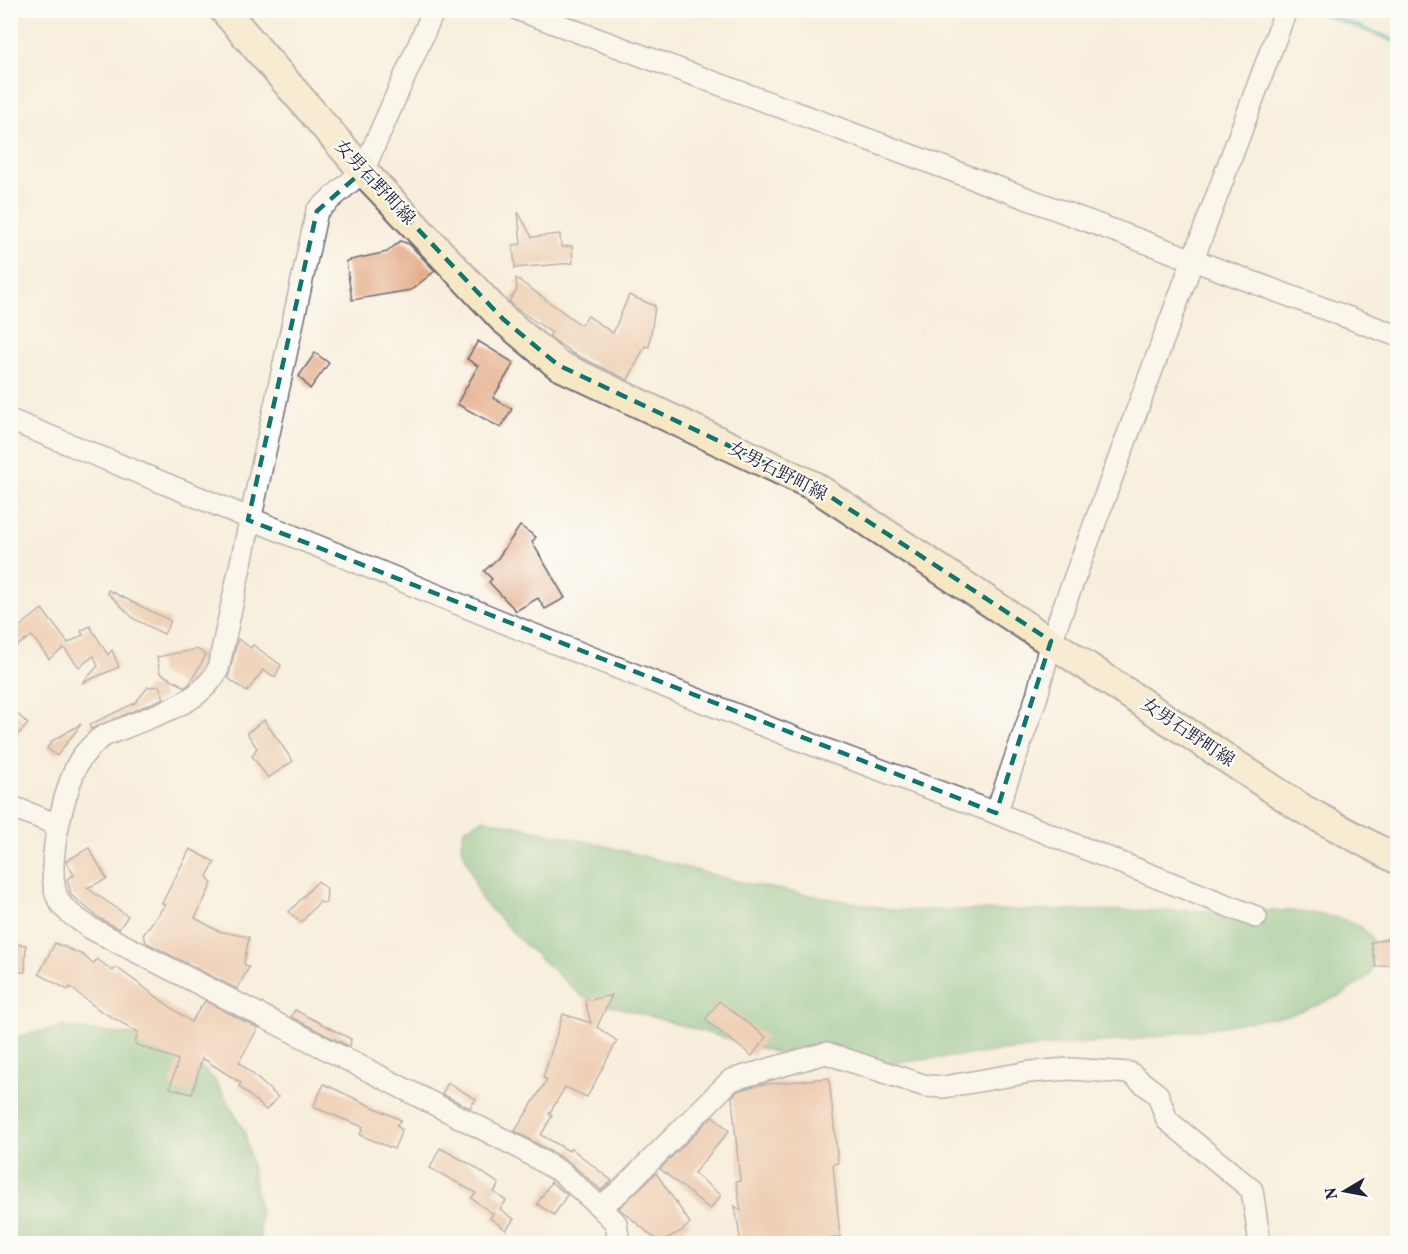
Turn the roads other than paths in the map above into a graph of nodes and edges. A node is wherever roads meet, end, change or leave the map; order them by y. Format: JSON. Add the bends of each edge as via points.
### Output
{"nodes":[{"id":1,"x":224,"y":10,"type":"edge"},
{"id":2,"x":434,"y":10,"type":"edge"},
{"id":3,"x":519,"y":10,"type":"edge"},
{"id":4,"x":1286,"y":10,"type":"edge"},
{"id":5,"x":363,"y":171,"type":"junction"},
{"id":6,"x":1195,"y":261,"type":"junction"},
{"id":7,"x":1398,"y":336,"type":"edge"},
{"id":8,"x":10,"y":420,"type":"edge"},
{"id":9,"x":248,"y":520,"type":"junction"},
{"id":10,"x":1051,"y":641,"type":"junction"},
{"id":11,"x":10,"y":806,"type":"edge"},
{"id":12,"x":996,"y":813,"type":"junction"},
{"id":13,"x":58,"y":825,"type":"junction"},
{"id":14,"x":1398,"y":860,"type":"edge"},
{"id":15,"x":1256,"y":917,"type":"dead end"},
{"id":16,"x":600,"y":1207,"type":"junction"},
{"id":17,"x":619,"y":1244,"type":"edge"},
{"id":18,"x":1260,"y":1244,"type":"edge"}],
"edges":[{"from":1,"to":5,"type":"main road","name":"女男石野町線"},
{"from":2,"to":5,"type":"street"},
{"from":3,"to":6,"type":"street"},
{"from":4,"to":6,"type":"street"},
{"from":5,"to":9,"type":"street","via":[[317,211]]},
{"from":5,"to":10,"type":"main road","name":"女男石野町線","via":[[502,319],[558,365],[814,486]]},
{"from":6,"to":7,"type":"street"},
{"from":6,"to":10,"type":"street"},
{"from":8,"to":9,"type":"street"},
{"from":9,"to":12,"type":"street","via":[[795,738]]},
{"from":9,"to":13,"type":"street","via":[[218,669],[210,684],[194,698],[101,738],[76,766]]},
{"from":10,"to":12,"type":"street","via":[[1037,696]]},
{"from":10,"to":14,"type":"main road","name":"女男石野町線","via":[[1303,809]]},
{"from":11,"to":13,"type":"street"},
{"from":12,"to":15,"type":"street"},
{"from":13,"to":16,"type":"street","via":[[52,865],[58,900],[90,928],[516,1146],[562,1173]]},
{"from":16,"to":17,"type":"street","via":[[616,1223]]},
{"from":16,"to":18,"type":"street","via":[[731,1080],[826,1053],[926,1086],[945,1088],[1030,1072],[1070,1069],[1130,1073],[1158,1095],[1167,1120],[1252,1190]]}]}
